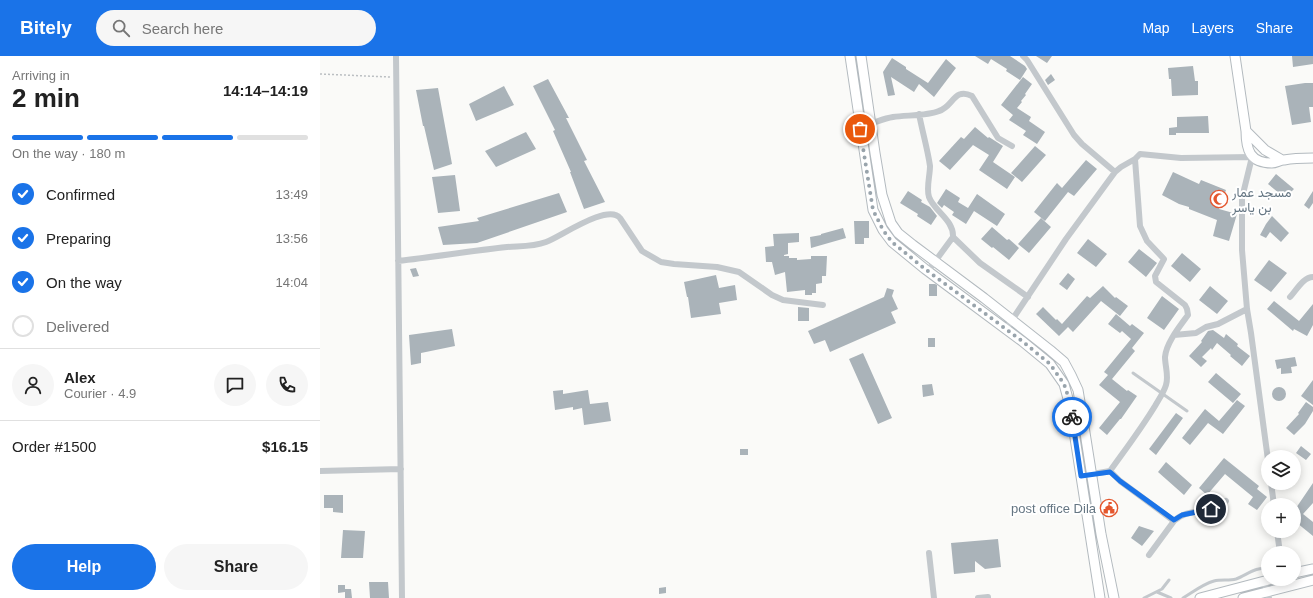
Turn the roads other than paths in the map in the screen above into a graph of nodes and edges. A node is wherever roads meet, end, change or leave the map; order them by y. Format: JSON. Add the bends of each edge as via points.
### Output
{"nodes":[{"id":1,"x":396,"y":56,"type":"edge"},
{"id":2,"x":850,"y":56,"type":"edge"},
{"id":3,"x":861,"y":56,"type":"edge"},
{"id":4,"x":1022,"y":56,"type":"edge"},
{"id":5,"x":1235,"y":56,"type":"edge"},
{"id":6,"x":919,"y":114,"type":"junction"},
{"id":7,"x":871,"y":125,"type":"junction"},
{"id":8,"x":860,"y":126,"type":"junction"},
{"id":9,"x":1246,"y":131,"type":"junction"},
{"id":10,"x":1012,"y":146,"type":"dead end"},
{"id":11,"x":1252,"y":157,"type":"junction"},
{"id":12,"x":1313,"y":158,"type":"edge"},
{"id":13,"x":1135,"y":159,"type":"junction"},
{"id":14,"x":1282,"y":160,"type":"junction"},
{"id":15,"x":1115,"y":172,"type":"junction"},
{"id":16,"x":953,"y":237,"type":"junction"},
{"id":17,"x":398,"y":261,"type":"junction"},
{"id":18,"x":935,"y":261,"type":"junction"},
{"id":19,"x":928,"y":271,"type":"junction"},
{"id":20,"x":1313,"y":277,"type":"edge"},
{"id":21,"x":1028,"y":297,"type":"junction"},
{"id":22,"x":1290,"y":298,"type":"dead end"},
{"id":23,"x":823,"y":305,"type":"dead end"},
{"id":24,"x":1247,"y":309,"type":"junction"},
{"id":25,"x":1013,"y":320,"type":"junction"},
{"id":26,"x":1006,"y":329,"type":"junction"},
{"id":27,"x":1174,"y":335,"type":"junction"},
{"id":28,"x":1133,"y":373,"type":"dead end"},
{"id":29,"x":1162,"y":394,"type":"junction"},
{"id":30,"x":1187,"y":411,"type":"dead end"},
{"id":31,"x":1267,"y":450,"type":"edge"},
{"id":32,"x":401,"y":469,"type":"junction"},
{"id":33,"x":320,"y":471,"type":"edge"},
{"id":34,"x":1110,"y":472,"type":"junction"},
{"id":35,"x":1092,"y":475,"type":"junction"},
{"id":36,"x":1081,"y":476,"type":"junction"},
{"id":37,"x":1226,"y":501,"type":"dead end"},
{"id":38,"x":1174,"y":520,"type":"junction"},
{"id":39,"x":929,"y":553,"type":"dead end"},
{"id":40,"x":1149,"y":555,"type":"dead end"},
{"id":41,"x":1261,"y":568,"type":"edge"},
{"id":42,"x":1313,"y":569,"type":"edge"},
{"id":43,"x":1301,"y":572,"type":"edge"},
{"id":44,"x":1169,"y":580,"type":"dead end"},
{"id":45,"x":1313,"y":580,"type":"edge"},
{"id":46,"x":1261,"y":582,"type":"edge"},
{"id":47,"x":1157,"y":592,"type":"junction"},
{"id":48,"x":1268,"y":595,"type":"edge"},
{"id":49,"x":988,"y":597,"type":"dead end"},
{"id":50,"x":402,"y":598,"type":"edge"},
{"id":51,"x":934,"y":598,"type":"edge"},
{"id":52,"x":978,"y":598,"type":"edge"},
{"id":53,"x":1100,"y":598,"type":"edge"},
{"id":54,"x":1114,"y":598,"type":"edge"},
{"id":55,"x":1144,"y":598,"type":"edge"},
{"id":56,"x":1171,"y":598,"type":"edge"},
{"id":57,"x":1183,"y":598,"type":"edge"},
{"id":58,"x":1200,"y":598,"type":"edge"},
{"id":59,"x":1243,"y":598,"type":"edge"}],
"edges":[{"from":1,"to":17,"type":"street"},
{"from":2,"to":8,"type":"street"},
{"from":3,"to":7,"type":"street"},
{"from":4,"to":15,"type":"street","via":[[1074,135]]},
{"from":5,"to":9,"type":"street"},
{"from":6,"to":7,"type":"street","via":[[892,117]]},
{"from":6,"to":10,"type":"street","via":[[939,112],[960,94],[967,93],[972,96],[998,138]]},
{"from":6,"to":16,"type":"street","via":[[930,167],[928,196],[950,226]]},
{"from":7,"to":8,"type":"street"},
{"from":7,"to":18,"type":"street","via":[[882,195],[891,223],[898,233]]},
{"from":8,"to":19,"type":"street","via":[[873,210],[892,242]]},
{"from":9,"to":11,"type":"street","via":[[1248,149]]},
{"from":9,"to":14,"type":"street","via":[[1265,150]]},
{"from":11,"to":13,"type":"street","via":[[1182,158],[1140,154]]},
{"from":11,"to":14,"type":"street","via":[[1273,163]]},
{"from":11,"to":24,"type":"street","via":[[1242,198],[1242,250]]},
{"from":12,"to":14,"type":"street"},
{"from":13,"to":15,"type":"street"},
{"from":13,"to":27,"type":"street","via":[[1140,226],[1147,242],[1164,259],[1155,276],[1156,282],[1187,309],[1188,315]]},
{"from":15,"to":21,"type":"street"},
{"from":16,"to":18,"type":"street"},
{"from":16,"to":21,"type":"street","via":[[980,263]]},
{"from":17,"to":23,"type":"street","via":[[536,245],[556,238],[593,218],[614,214],[618,215],[642,251],[661,262],[717,267],[739,272],[783,300]]},
{"from":17,"to":32,"type":"street"},
{"from":18,"to":19,"type":"street"},
{"from":18,"to":25,"type":"street"},
{"from":19,"to":26,"type":"street"},
{"from":20,"to":22,"type":"street","via":[[1305,279]]},
{"from":21,"to":25,"type":"street"},
{"from":24,"to":27,"type":"street","via":[[1196,333]]},
{"from":24,"to":31,"type":"street"},
{"from":25,"to":26,"type":"street"},
{"from":25,"to":35,"type":"street","via":[[1064,362],[1072,375],[1078,390]]},
{"from":26,"to":36,"type":"street","via":[[1050,364],[1064,384]]},
{"from":27,"to":29,"type":"street","via":[[1166,353],[1167,384]]},
{"from":28,"to":29,"type":"lane"},
{"from":29,"to":30,"type":"lane"},
{"from":29,"to":34,"type":"street"},
{"from":32,"to":33,"type":"street"},
{"from":32,"to":50,"type":"street"},
{"from":34,"to":35,"type":"street"},
{"from":34,"to":38,"type":"street"},
{"from":35,"to":36,"type":"street"},
{"from":35,"to":54,"type":"street"},
{"from":36,"to":53,"type":"street"},
{"from":37,"to":38,"type":"street","via":[[1217,508],[1182,515]]},
{"from":38,"to":40,"type":"street"},
{"from":39,"to":51,"type":"street"},
{"from":41,"to":57,"type":"lane","via":[[1254,569],[1234,580],[1212,581]]},
{"from":42,"to":43,"type":"street"},
{"from":44,"to":47,"type":"lane"},
{"from":45,"to":48,"type":"street"},
{"from":46,"to":58,"type":"street"},
{"from":47,"to":55,"type":"lane"},
{"from":47,"to":56,"type":"lane"},
{"from":48,"to":59,"type":"street"},
{"from":49,"to":52,"type":"street"}]}
